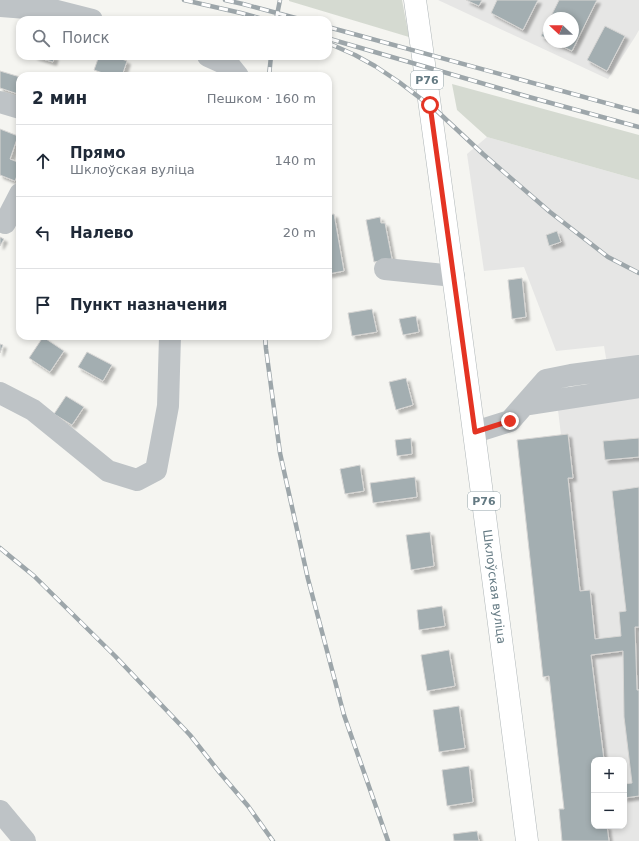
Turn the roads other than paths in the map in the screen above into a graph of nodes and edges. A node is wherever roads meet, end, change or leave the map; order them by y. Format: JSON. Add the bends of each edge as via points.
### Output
{"nodes":[{"id":1,"x":415,"y":0,"type":"edge"},
{"id":2,"x":0,"y":6,"type":"edge"},
{"id":3,"x":76,"y":16,"type":"edge"},
{"id":4,"x":217,"y":60,"type":"edge"},
{"id":5,"x":235,"y":72,"type":"edge"},
{"id":6,"x":0,"y":102,"type":"edge"},
{"id":7,"x":16,"y":107,"type":"edge"},
{"id":8,"x":16,"y":202,"type":"edge"},
{"id":9,"x":5,"y":223,"type":"dead end"},
{"id":10,"x":385,"y":269,"type":"dead end"},
{"id":11,"x":454,"y":276,"type":"junction"},
{"id":12,"x":170,"y":340,"type":"edge"},
{"id":13,"x":639,"y":366,"type":"edge"},
{"id":14,"x":639,"y":387,"type":"edge"},
{"id":15,"x":0,"y":393,"type":"edge"},
{"id":16,"x":524,"y":405,"type":"junction"},
{"id":17,"x":475,"y":432,"type":"junction"},
{"id":18,"x":0,"y":811,"type":"edge"},
{"id":19,"x":25,"y":841,"type":"edge"},
{"id":20,"x":527,"y":841,"type":"edge"}],
"edges":[{"from":1,"to":11,"type":"main road","name":"Шклоўская вуліца","number":"Р76"},
{"from":2,"to":3,"type":"street","via":[[53,10]]},
{"from":4,"to":5,"type":"street","via":[[230,66]]},
{"from":6,"to":7,"type":"street"},
{"from":8,"to":9,"type":"street"},
{"from":10,"to":11,"type":"street"},
{"from":11,"to":17,"type":"main road","name":"Шклоўская вуліца","number":"Р76"},
{"from":12,"to":15,"type":"street","via":[[168,406],[156,470],[137,480],[108,471],[33,410]]},
{"from":13,"to":16,"type":"street","via":[[546,380]]},
{"from":14,"to":16,"type":"street"},
{"from":16,"to":17,"type":"street","via":[[510,421]]},
{"from":17,"to":20,"type":"main road","name":"Шклоўская вуліца","number":"Р76"},
{"from":18,"to":19,"type":"street"}]}
